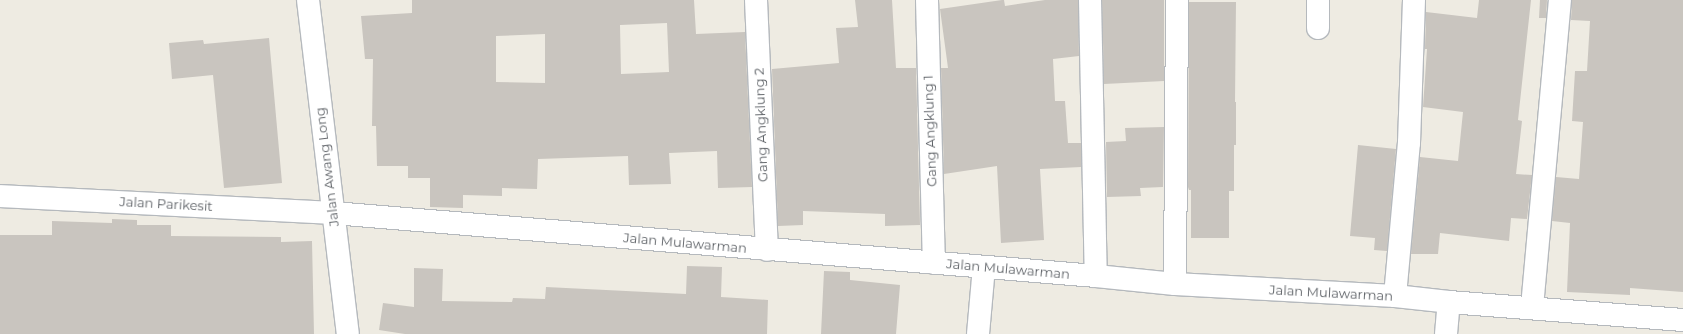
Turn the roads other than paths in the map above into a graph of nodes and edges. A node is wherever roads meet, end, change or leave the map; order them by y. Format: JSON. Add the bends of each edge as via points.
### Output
{"nodes":[{"id":1,"x":308,"y":0,"type":"edge"},
{"id":2,"x":756,"y":0,"type":"edge"},
{"id":3,"x":927,"y":0,"type":"edge"},
{"id":4,"x":1090,"y":0,"type":"edge"},
{"id":5,"x":1177,"y":0,"type":"edge"},
{"id":6,"x":1318,"y":0,"type":"edge"},
{"id":7,"x":1414,"y":0,"type":"edge"},
{"id":8,"x":1560,"y":0,"type":"edge"},
{"id":9,"x":1318,"y":28,"type":"dead end"},
{"id":10,"x":0,"y":196,"type":"edge"},
{"id":11,"x":333,"y":213,"type":"junction"},
{"id":12,"x":767,"y":250,"type":"junction"},
{"id":13,"x":934,"y":263,"type":"junction"},
{"id":14,"x":984,"y":267,"type":"junction"},
{"id":15,"x":1096,"y":276,"type":"junction"},
{"id":16,"x":1176,"y":284,"type":"junction"},
{"id":17,"x":1395,"y":296,"type":"junction"},
{"id":18,"x":1449,"y":302,"type":"junction"},
{"id":19,"x":1532,"y":307,"type":"junction"},
{"id":20,"x":1683,"y":320,"type":"edge"},
{"id":21,"x":348,"y":334,"type":"edge"},
{"id":22,"x":978,"y":334,"type":"edge"},
{"id":23,"x":1446,"y":334,"type":"edge"}],
"edges":[{"from":1,"to":11,"type":"street","name":"Jalan Awang Long"},
{"from":2,"to":12,"type":"street","name":"Gang Angklung 2"},
{"from":3,"to":13,"type":"street","name":"Gang Angklung 1"},
{"from":4,"to":15,"type":"street"},
{"from":5,"to":16,"type":"street"},
{"from":6,"to":9,"type":"street"},
{"from":7,"to":17,"type":"street","via":[[1409,143]]},
{"from":8,"to":19,"type":"street"},
{"from":10,"to":11,"type":"street","name":"Jalan Parikesit"},
{"from":11,"to":12,"type":"street","name":"Jalan Mulawarman"},
{"from":11,"to":21,"type":"street","name":"Jalan Awang Long"},
{"from":12,"to":13,"type":"street","name":"Jalan Mulawarman"},
{"from":13,"to":14,"type":"street","name":"Jalan Mulawarman"},
{"from":14,"to":15,"type":"street","name":"Jalan Mulawarman"},
{"from":14,"to":22,"type":"street"},
{"from":15,"to":16,"type":"street","name":"Jalan Mulawarman"},
{"from":16,"to":17,"type":"street","name":"Jalan Mulawarman"},
{"from":17,"to":18,"type":"street","name":"Jalan Mulawarman"},
{"from":18,"to":19,"type":"street","name":"Jalan Mulawarman"},
{"from":18,"to":23,"type":"street"},
{"from":19,"to":20,"type":"street","name":"Jalan Mulawarman"}]}
